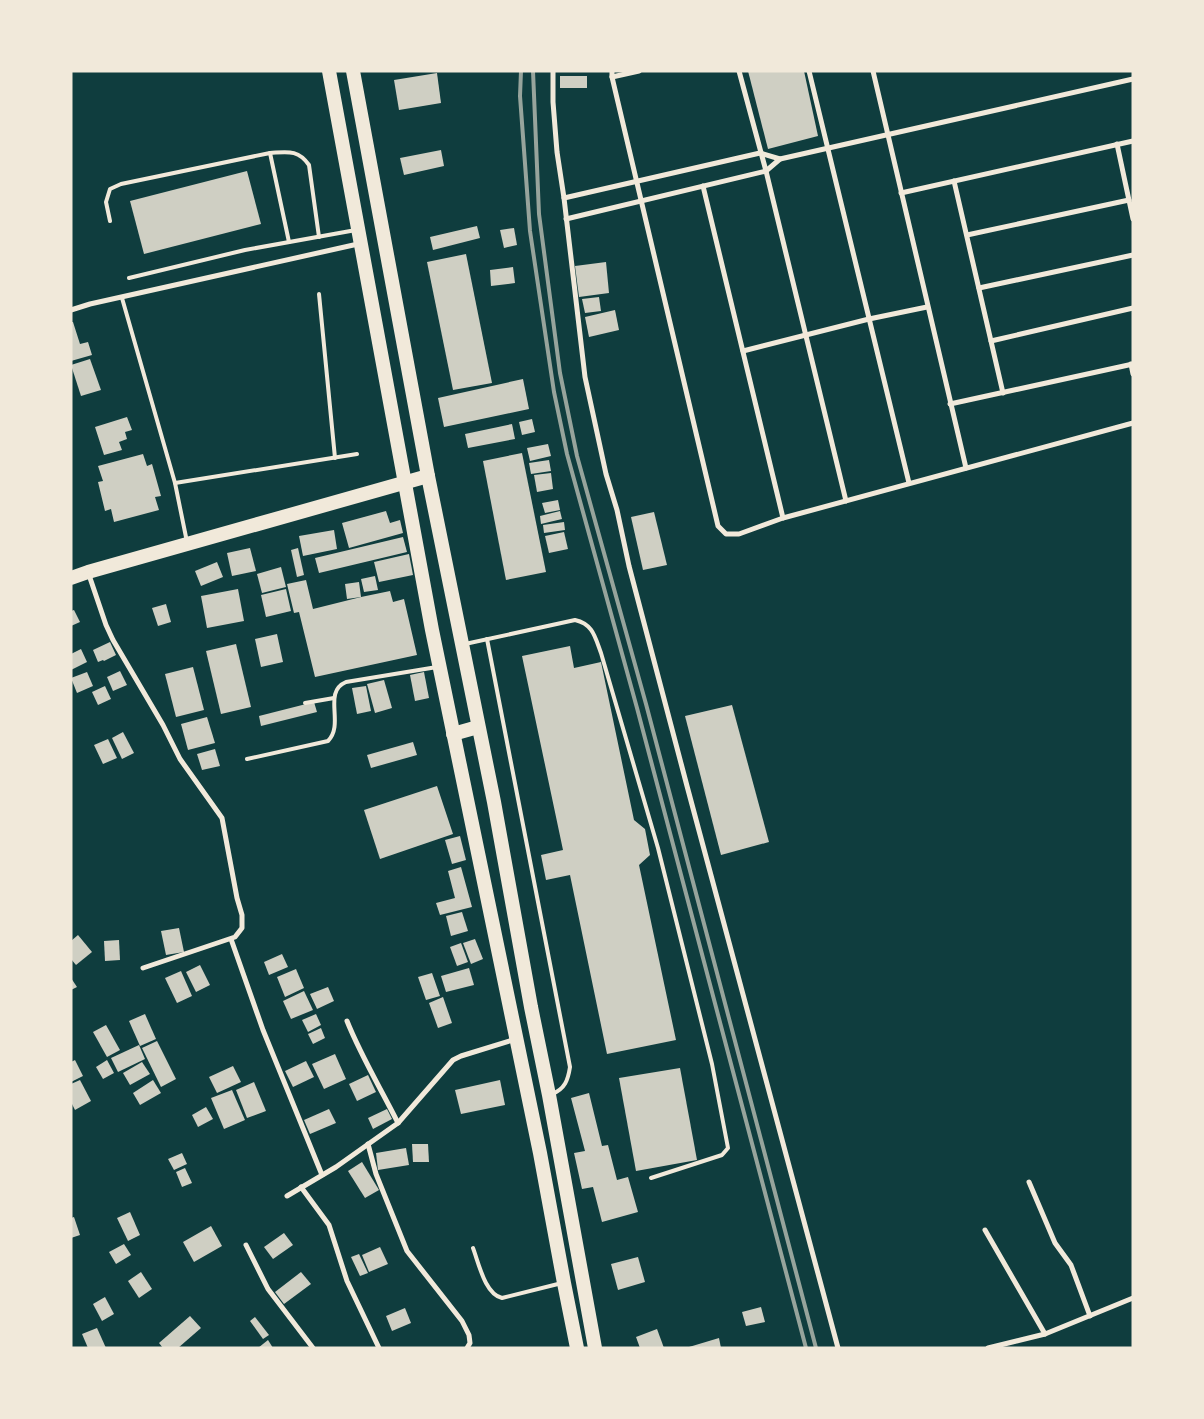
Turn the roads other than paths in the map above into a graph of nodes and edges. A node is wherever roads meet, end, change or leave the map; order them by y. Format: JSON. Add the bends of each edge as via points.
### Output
{"nodes":[{"id":1,"x":329,"y":71,"type":"edge"},
{"id":2,"x":353,"y":71,"type":"edge"},
{"id":3,"x":553,"y":71,"type":"edge"},
{"id":4,"x":639,"y":71,"type":"edge"},
{"id":5,"x":740,"y":71,"type":"edge"},
{"id":6,"x":809,"y":71,"type":"edge"},
{"id":7,"x":876,"y":72,"type":"edge"},
{"id":8,"x":612,"y":74,"type":"edge"},
{"id":9,"x":1133,"y":79,"type":"edge"},
{"id":10,"x":887,"y":135,"type":"junction"},
{"id":11,"x":1133,"y":141,"type":"edge"},
{"id":12,"x":1117,"y":144,"type":"junction"},
{"id":13,"x":828,"y":147,"type":"junction"},
{"id":14,"x":760,"y":153,"type":"junction"},
{"id":15,"x":270,"y":154,"type":"junction"},
{"id":16,"x":780,"y":159,"type":"junction"},
{"id":17,"x":766,"y":171,"type":"junction"},
{"id":18,"x":637,"y":181,"type":"junction"},
{"id":19,"x":954,"y":181,"type":"junction"},
{"id":20,"x":703,"y":186,"type":"junction"},
{"id":21,"x":901,"y":193,"type":"junction"},
{"id":22,"x":564,"y":198,"type":"junction"},
{"id":23,"x":1129,"y":200,"type":"junction"},
{"id":24,"x":641,"y":201,"type":"junction"},
{"id":25,"x":566,"y":219,"type":"junction"},
{"id":26,"x":1133,"y":219,"type":"edge"},
{"id":27,"x":110,"y":221,"type":"dead end"},
{"id":28,"x":967,"y":235,"type":"junction"},
{"id":29,"x":360,"y":236,"type":"junction"},
{"id":30,"x":320,"y":237,"type":"junction"},
{"id":31,"x":289,"y":242,"type":"junction"},
{"id":32,"x":1133,"y":255,"type":"edge"},
{"id":33,"x":129,"y":278,"type":"dead end"},
{"id":34,"x":979,"y":288,"type":"junction"},
{"id":35,"x":319,"y":294,"type":"dead end"},
{"id":36,"x":122,"y":298,"type":"junction"},
{"id":37,"x":927,"y":307,"type":"junction"},
{"id":38,"x":1133,"y":308,"type":"edge"},
{"id":39,"x":71,"y":310,"type":"edge"},
{"id":40,"x":869,"y":319,"type":"junction"},
{"id":41,"x":806,"y":334,"type":"junction"},
{"id":42,"x":991,"y":341,"type":"junction"},
{"id":43,"x":743,"y":351,"type":"junction"},
{"id":44,"x":1132,"y":364,"type":"edge"},
{"id":45,"x":1133,"y":374,"type":"edge"},
{"id":46,"x":1003,"y":394,"type":"junction"},
{"id":47,"x":950,"y":404,"type":"junction"},
{"id":48,"x":1133,"y":423,"type":"edge"},
{"id":49,"x":357,"y":454,"type":"dead end"},
{"id":50,"x":335,"y":458,"type":"junction"},
{"id":51,"x":966,"y":468,"type":"junction"},
{"id":52,"x":428,"y":476,"type":"junction"},
{"id":53,"x":404,"y":482,"type":"junction"},
{"id":54,"x":175,"y":483,"type":"junction"},
{"id":55,"x":909,"y":483,"type":"junction"},
{"id":56,"x":846,"y":501,"type":"junction"},
{"id":57,"x":783,"y":518,"type":"junction"},
{"id":58,"x":187,"y":544,"type":"junction"},
{"id":59,"x":88,"y":572,"type":"junction"},
{"id":60,"x":71,"y":578,"type":"edge"},
{"id":61,"x":487,"y":639,"type":"junction"},
{"id":62,"x":462,"y":644,"type":"junction"},
{"id":63,"x":439,"y":667,"type":"junction"},
{"id":64,"x":334,"y":698,"type":"junction"},
{"id":65,"x":305,"y":703,"type":"dead end"},
{"id":66,"x":478,"y":726,"type":"junction"},
{"id":67,"x":453,"y":734,"type":"junction"},
{"id":68,"x":246,"y":759,"type":"dead end"},
{"id":69,"x":231,"y":939,"type":"junction"},
{"id":70,"x":143,"y":968,"type":"dead end"},
{"id":71,"x":346,"y":1021,"type":"dead end"},
{"id":72,"x":516,"y":1039,"type":"junction"},
{"id":73,"x":549,"y":1095,"type":"junction"},
{"id":74,"x":398,"y":1123,"type":"junction"},
{"id":75,"x":368,"y":1144,"type":"junction"},
{"id":76,"x":322,"y":1175,"type":"junction"},
{"id":77,"x":651,"y":1178,"type":"dead end"},
{"id":78,"x":1029,"y":1182,"type":"dead end"},
{"id":79,"x":301,"y":1187,"type":"junction"},
{"id":80,"x":287,"y":1196,"type":"dead end"},
{"id":81,"x":985,"y":1230,"type":"dead end"},
{"id":82,"x":246,"y":1245,"type":"dead end"},
{"id":83,"x":473,"y":1248,"type":"dead end"},
{"id":84,"x":564,"y":1283,"type":"junction"},
{"id":85,"x":1133,"y":1298,"type":"edge"},
{"id":86,"x":1090,"y":1316,"type":"junction"},
{"id":87,"x":1044,"y":1334,"type":"junction"},
{"id":88,"x":313,"y":1348,"type":"edge"},
{"id":89,"x":379,"y":1348,"type":"edge"},
{"id":90,"x":467,"y":1348,"type":"edge"},
{"id":91,"x":577,"y":1348,"type":"edge"},
{"id":92,"x":595,"y":1348,"type":"edge"},
{"id":93,"x":838,"y":1348,"type":"edge"},
{"id":94,"x":988,"y":1348,"type":"edge"}],
"edges":[{"from":1,"to":29,"type":"highway"},
{"from":2,"to":52,"type":"highway"},
{"from":3,"to":22,"type":"street","via":[[557,152]]},
{"from":4,"to":8,"type":"street"},
{"from":5,"to":14,"type":"street"},
{"from":6,"to":13,"type":"street"},
{"from":7,"to":10,"type":"street"},
{"from":8,"to":18,"type":"street"},
{"from":9,"to":10,"type":"street"},
{"from":10,"to":13,"type":"street"},
{"from":10,"to":21,"type":"street"},
{"from":11,"to":12,"type":"street"},
{"from":12,"to":19,"type":"street"},
{"from":12,"to":23,"type":"street"},
{"from":13,"to":16,"type":"street"},
{"from":13,"to":40,"type":"street"},
{"from":14,"to":16,"type":"street"},
{"from":14,"to":17,"type":"street"},
{"from":14,"to":18,"type":"street"},
{"from":15,"to":27,"type":"lane","via":[[121,184],[110,189],[106,202]]},
{"from":15,"to":30,"type":"lane","via":[[292,151],[304,157],[309,165]]},
{"from":15,"to":31,"type":"lane"},
{"from":16,"to":17,"type":"street"},
{"from":17,"to":20,"type":"street"},
{"from":17,"to":41,"type":"street"},
{"from":18,"to":22,"type":"street"},
{"from":18,"to":24,"type":"street"},
{"from":19,"to":21,"type":"street"},
{"from":19,"to":28,"type":"street"},
{"from":20,"to":24,"type":"street"},
{"from":20,"to":43,"type":"street"},
{"from":21,"to":37,"type":"street"},
{"from":22,"to":25,"type":"street"},
{"from":23,"to":26,"type":"street"},
{"from":23,"to":28,"type":"street"},
{"from":24,"to":25,"type":"street"},
{"from":24,"to":57,"type":"street","via":[[718,526],[726,534],[739,534]]},
{"from":25,"to":93,"type":"street","via":[[585,377],[606,474]]},
{"from":28,"to":34,"type":"street"},
{"from":29,"to":30,"type":"lane"},
{"from":29,"to":36,"type":"street"},
{"from":29,"to":53,"type":"highway"},
{"from":30,"to":31,"type":"lane"},
{"from":31,"to":33,"type":"lane"},
{"from":32,"to":34,"type":"street"},
{"from":34,"to":42,"type":"street"},
{"from":35,"to":50,"type":"lane"},
{"from":36,"to":39,"type":"street"},
{"from":36,"to":54,"type":"lane"},
{"from":37,"to":40,"type":"street"},
{"from":37,"to":47,"type":"street"},
{"from":38,"to":42,"type":"street"},
{"from":40,"to":41,"type":"street"},
{"from":40,"to":55,"type":"street"},
{"from":41,"to":43,"type":"street"},
{"from":41,"to":56,"type":"street"},
{"from":42,"to":46,"type":"street"},
{"from":43,"to":57,"type":"street"},
{"from":44,"to":45,"type":"street"},
{"from":44,"to":46,"type":"street"},
{"from":46,"to":47,"type":"street"},
{"from":47,"to":51,"type":"street"},
{"from":48,"to":51,"type":"street"},
{"from":49,"to":50,"type":"lane"},
{"from":50,"to":54,"type":"lane"},
{"from":51,"to":55,"type":"street"},
{"from":52,"to":53,"type":"highway"},
{"from":52,"to":62,"type":"highway"},
{"from":53,"to":58,"type":"highway"},
{"from":53,"to":63,"type":"highway"},
{"from":54,"to":58,"type":"lane"},
{"from":55,"to":56,"type":"street"},
{"from":56,"to":57,"type":"street"},
{"from":58,"to":59,"type":"highway"},
{"from":59,"to":60,"type":"highway"},
{"from":59,"to":69,"type":"street","via":[[113,640],[180,759],[222,818],[242,915],[242,928]]},
{"from":61,"to":62,"type":"lane"},
{"from":61,"to":73,"type":"lane","via":[[570,1067],[563,1088]]},
{"from":61,"to":77,"type":"lane","via":[[575,620],[584,622],[592,630],[601,653],[660,858],[712,1064],[728,1148],[722,1155]]},
{"from":62,"to":66,"type":"highway"},
{"from":63,"to":64,"type":"lane","via":[[346,682],[336,688]]},
{"from":63,"to":67,"type":"highway"},
{"from":64,"to":65,"type":"lane"},
{"from":64,"to":68,"type":"lane","via":[[335,728],[328,741]]},
{"from":66,"to":67,"type":"highway"},
{"from":66,"to":73,"type":"highway"},
{"from":67,"to":72,"type":"highway"},
{"from":69,"to":70,"type":"street"},
{"from":69,"to":76,"type":"street","via":[[263,1030]]},
{"from":71,"to":74,"type":"street"},
{"from":72,"to":74,"type":"street","via":[[453,1060]]},
{"from":72,"to":84,"type":"highway"},
{"from":73,"to":92,"type":"highway"},
{"from":74,"to":75,"type":"street"},
{"from":75,"to":76,"type":"street"},
{"from":75,"to":90,"type":"street","via":[[376,1174],[407,1251],[462,1321],[469,1335]]},
{"from":76,"to":79,"type":"street"},
{"from":78,"to":86,"type":"street","via":[[1054,1243],[1071,1265]]},
{"from":79,"to":80,"type":"street"},
{"from":79,"to":89,"type":"street","via":[[329,1226],[346,1281]]},
{"from":81,"to":87,"type":"street"},
{"from":82,"to":88,"type":"street","via":[[268,1289]]},
{"from":83,"to":84,"type":"lane","via":[[489,1290],[499,1297]]},
{"from":84,"to":91,"type":"highway"},
{"from":85,"to":86,"type":"street"},
{"from":86,"to":87,"type":"street"},
{"from":87,"to":94,"type":"street"}]}
